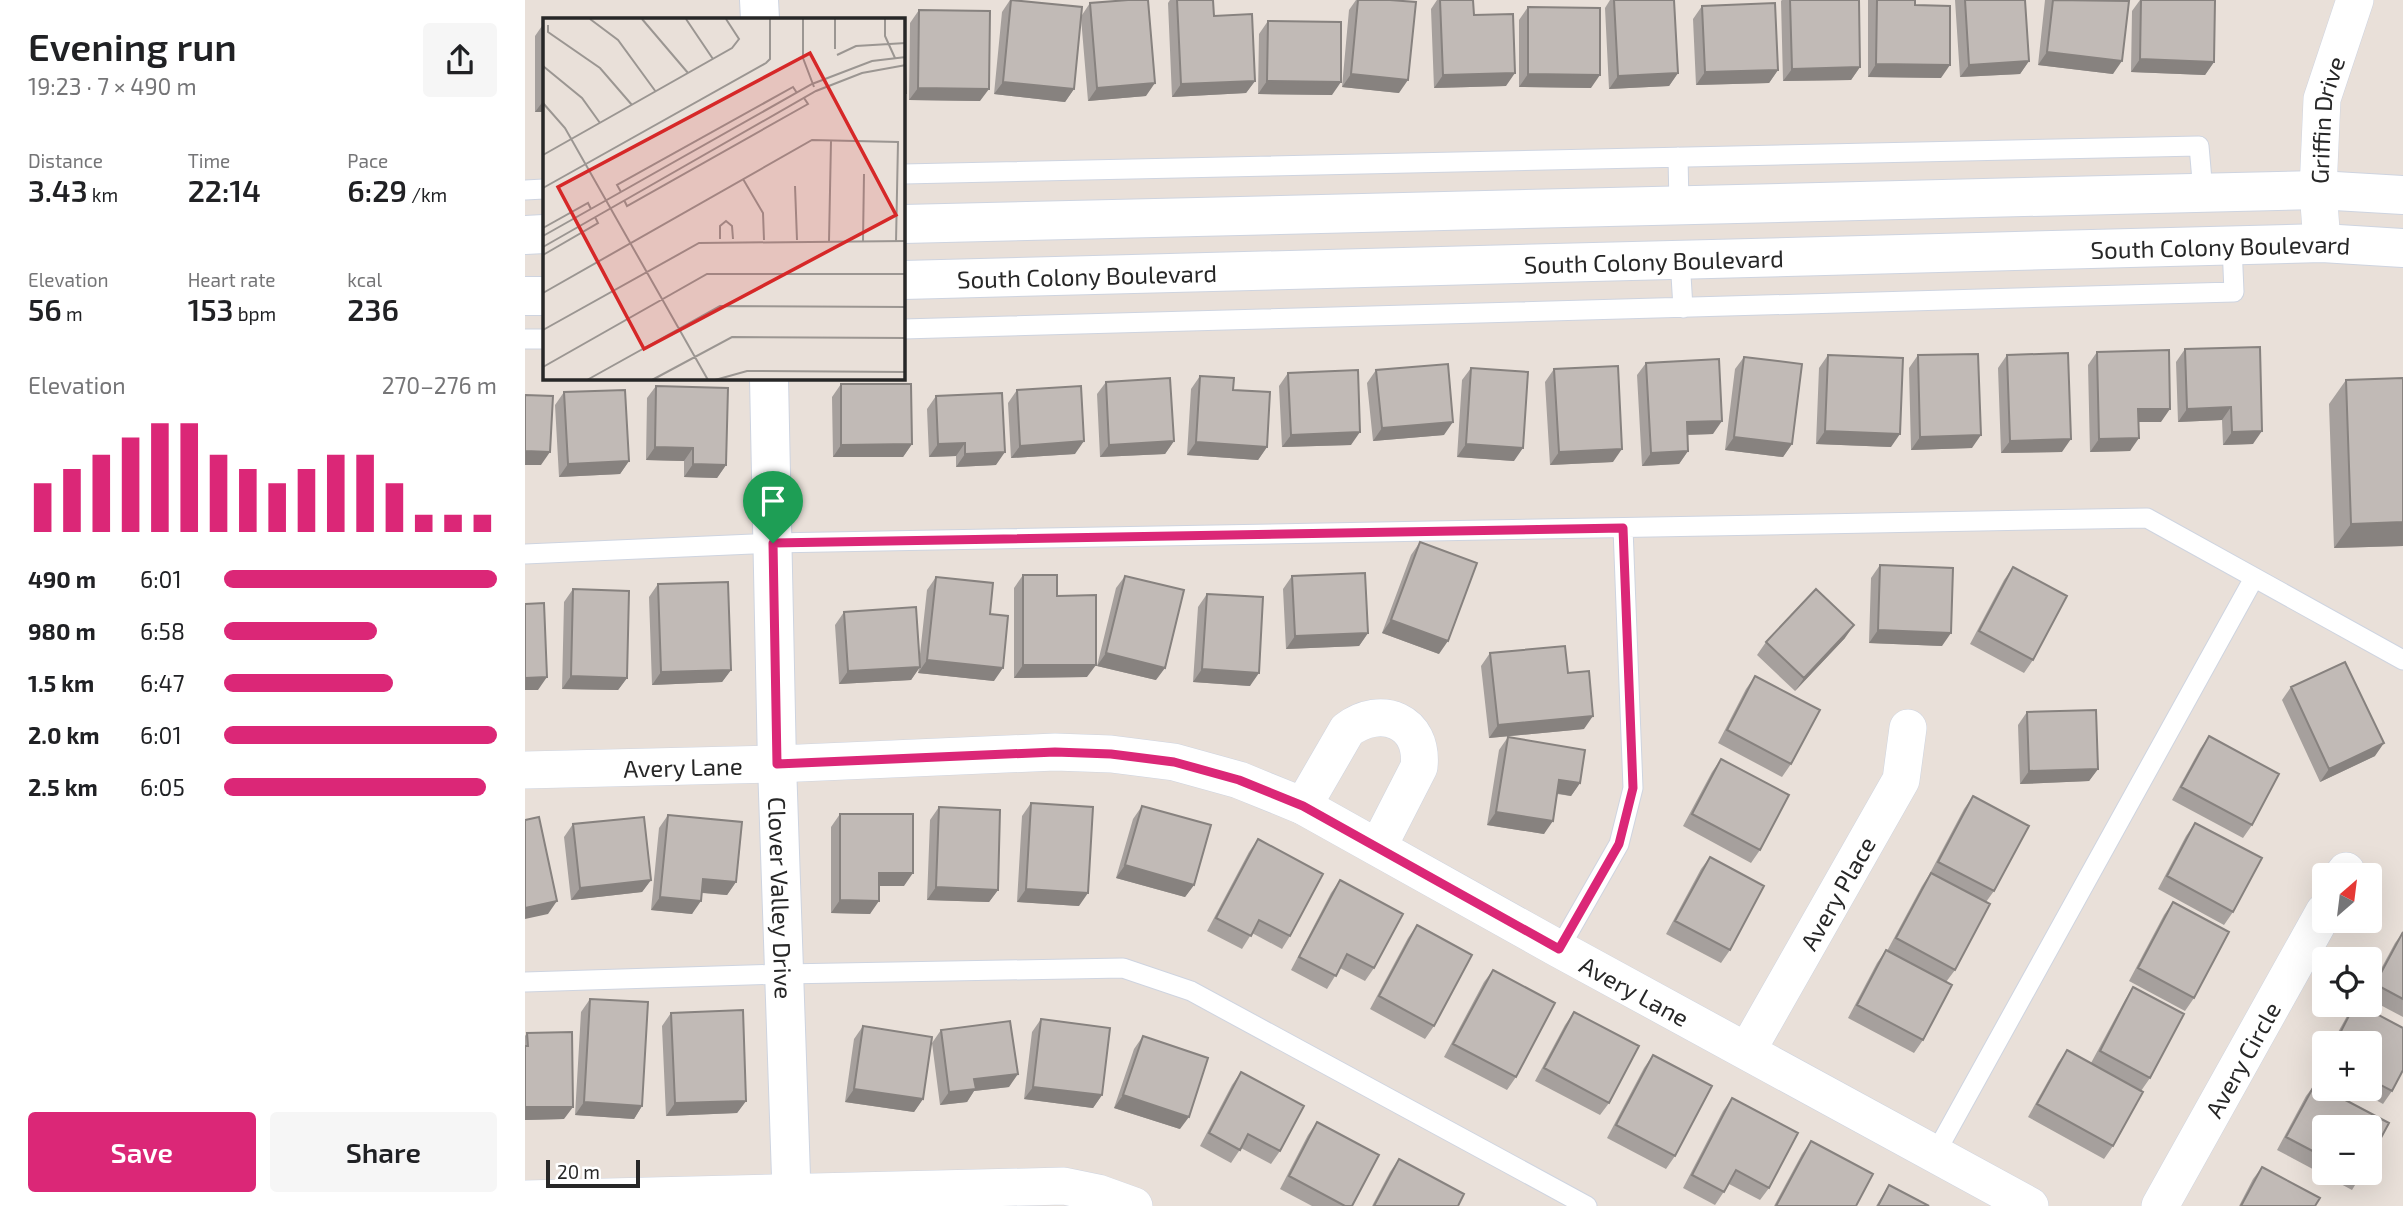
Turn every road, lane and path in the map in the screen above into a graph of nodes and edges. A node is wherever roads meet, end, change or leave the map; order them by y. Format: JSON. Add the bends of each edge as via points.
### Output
{"nodes":[{"id":1,"x":759,"y":0,"type":"edge"},
{"id":2,"x":2355,"y":0,"type":"edge"},
{"id":3,"x":760,"y":18,"type":"edge"},
{"id":4,"x":1678,"y":157,"type":"junction"},
{"id":5,"x":905,"y":174,"type":"edge"},
{"id":6,"x":543,"y":189,"type":"edge"},
{"id":7,"x":525,"y":190,"type":"edge"},
{"id":8,"x":2318,"y":190,"type":"junction"},
{"id":9,"x":2203,"y":192,"type":"junction"},
{"id":10,"x":2403,"y":195,"type":"edge"},
{"id":11,"x":1679,"y":205,"type":"junction"},
{"id":12,"x":905,"y":224,"type":"edge"},
{"id":13,"x":543,"y":234,"type":"edge"},
{"id":14,"x":525,"y":235,"type":"edge"},
{"id":15,"x":2322,"y":243,"type":"junction"},
{"id":16,"x":2232,"y":245,"type":"junction"},
{"id":17,"x":2403,"y":248,"type":"edge"},
{"id":18,"x":1680,"y":260,"type":"junction"},
{"id":19,"x":905,"y":280,"type":"edge"},
{"id":20,"x":525,"y":296,"type":"edge"},
{"id":21,"x":543,"y":296,"type":"edge"},
{"id":22,"x":1683,"y":308,"type":"junction"},
{"id":23,"x":905,"y":329,"type":"edge"},
{"id":24,"x":525,"y":339,"type":"edge"},
{"id":25,"x":543,"y":339,"type":"edge"},
{"id":26,"x":769,"y":380,"type":"edge"},
{"id":27,"x":1623,"y":528,"type":"junction"},
{"id":28,"x":773,"y":543,"type":"junction"},
{"id":29,"x":525,"y":554,"type":"edge"},
{"id":30,"x":2254,"y":578,"type":"junction"},
{"id":31,"x":2403,"y":660,"type":"edge"},
{"id":32,"x":1908,"y":728,"type":"dead end"},
{"id":33,"x":777,"y":764,"type":"junction"},
{"id":34,"x":525,"y":770,"type":"edge"},
{"id":35,"x":1303,"y":806,"type":"junction"},
{"id":36,"x":1378,"y":846,"type":"junction"},
{"id":37,"x":2312,"y":933,"type":"edge"},
{"id":38,"x":1559,"y":949,"type":"junction"},
{"id":39,"x":784,"y":974,"type":"junction"},
{"id":40,"x":525,"y":982,"type":"edge"},
{"id":41,"x":1747,"y":1051,"type":"junction"},
{"id":42,"x":1935,"y":1154,"type":"junction"},
{"id":43,"x":525,"y":1199,"type":"edge"},
{"id":44,"x":792,"y":1199,"type":"edge"},
{"id":45,"x":1134,"y":1206,"type":"edge"},
{"id":46,"x":1587,"y":1206,"type":"edge"},
{"id":47,"x":2030,"y":1206,"type":"edge"},
{"id":48,"x":2160,"y":1206,"type":"edge"}],
"edges":[{"from":1,"to":3,"type":"main road"},
{"from":2,"to":8,"type":"street","name":"Griffin Drive","via":[[2322,99]]},
{"from":4,"to":5,"type":"lane"},
{"from":4,"to":9,"type":"lane","via":[[2199,146]]},
{"from":4,"to":11,"type":"lane"},
{"from":6,"to":7,"type":"lane"},
{"from":8,"to":9,"type":"main road"},
{"from":8,"to":10,"type":"main road"},
{"from":8,"to":15,"type":"street","name":"Griffin Drive"},
{"from":9,"to":11,"type":"main road"},
{"from":11,"to":12,"type":"main road"},
{"from":11,"to":18,"type":"main road"},
{"from":13,"to":14,"type":"main road"},
{"from":15,"to":16,"type":"main road","name":"South Colony Boulevard"},
{"from":15,"to":17,"type":"main road","name":"South Colony Boulevard"},
{"from":16,"to":18,"type":"main road","name":"South Colony Boulevard"},
{"from":16,"to":22,"type":"lane","via":[[2235,292]]},
{"from":18,"to":19,"type":"main road","name":"South Colony Boulevard"},
{"from":18,"to":22,"type":"lane"},
{"from":20,"to":21,"type":"main road"},
{"from":22,"to":23,"type":"lane"},
{"from":24,"to":25,"type":"lane"},
{"from":26,"to":28,"type":"main road","name":"Clover Valley Drive"},
{"from":27,"to":28,"type":"lane"},
{"from":27,"to":30,"type":"lane","via":[[2147,518]]},
{"from":27,"to":38,"type":"lane","via":[[1633,788],[1619,844]]},
{"from":28,"to":29,"type":"lane"},
{"from":28,"to":33,"type":"main road","name":"Clover Valley Drive"},
{"from":30,"to":31,"type":"lane"},
{"from":30,"to":42,"type":"lane"},
{"from":32,"to":41,"type":"street","name":"Avery Place","via":[[1901,780]]},
{"from":33,"to":34,"type":"street","name":"Avery Lane"},
{"from":33,"to":35,"type":"street","name":"Avery Lane","via":[[1055,752],[1111,754],[1174,762],[1239,780]]},
{"from":33,"to":39,"type":"main road","name":"Clover Valley Drive"},
{"from":35,"to":36,"type":"street","name":"Avery Lane"},
{"from":35,"to":36,"type":"street","via":[[1347,730],[1371,717],[1398,722],[1417,741],[1419,767]]},
{"from":36,"to":38,"type":"street","name":"Avery Lane"},
{"from":37,"to":48,"type":"street","name":"Avery Circle"},
{"from":38,"to":41,"type":"street","name":"Avery Lane"},
{"from":39,"to":40,"type":"lane"},
{"from":39,"to":44,"type":"main road","name":"Clover Valley Drive"},
{"from":39,"to":46,"type":"lane","via":[[1123,968],[1191,991]]},
{"from":41,"to":42,"type":"street","name":"Avery Lane"},
{"from":42,"to":47,"type":"street","name":"Avery Lane"},
{"from":43,"to":44,"type":"street"},
{"from":44,"to":45,"type":"street","via":[[1064,1186]]}]}
